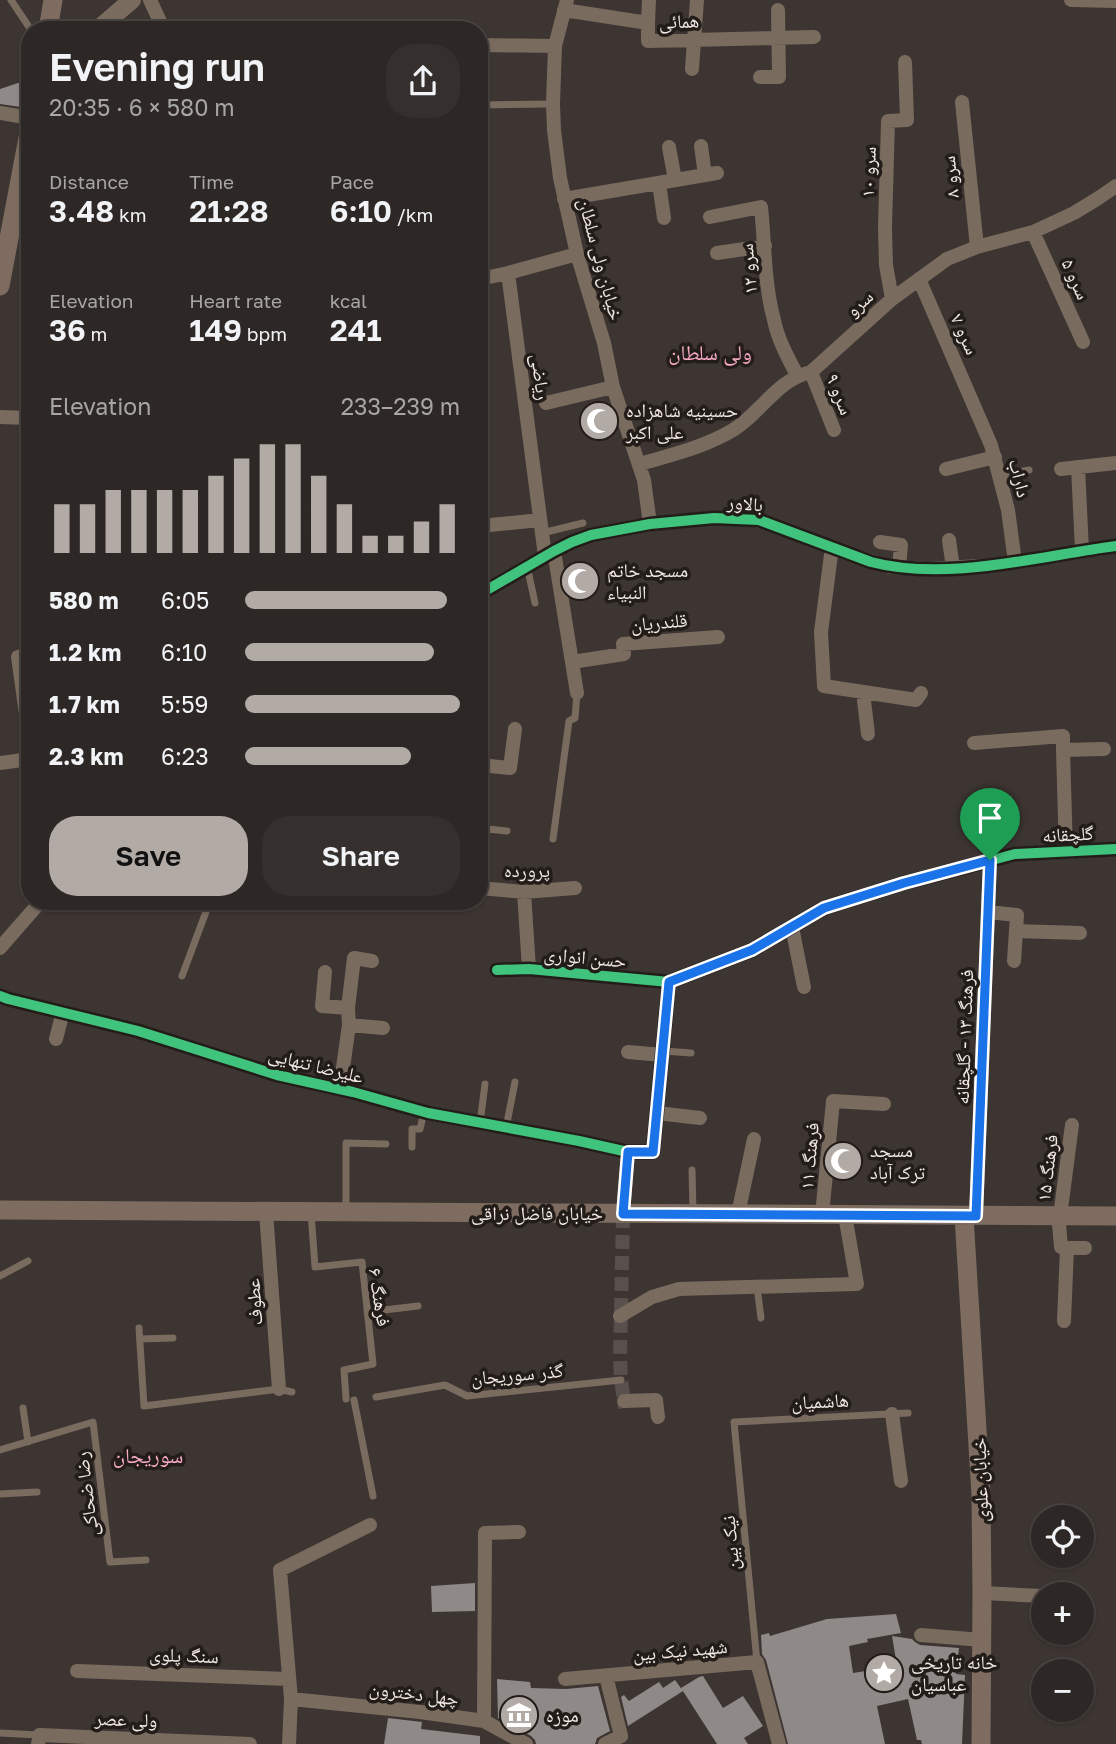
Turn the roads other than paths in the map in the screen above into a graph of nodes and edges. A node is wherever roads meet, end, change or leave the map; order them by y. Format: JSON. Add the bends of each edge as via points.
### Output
{"nodes":[{"id":1,"x":11,"y":0,"type":"edge"},
{"id":2,"x":54,"y":0,"type":"edge"},
{"id":3,"x":132,"y":0,"type":"edge"},
{"id":4,"x":150,"y":0,"type":"edge"},
{"id":5,"x":649,"y":0,"type":"edge"},
{"id":6,"x":697,"y":0,"type":"edge"},
{"id":7,"x":1071,"y":0,"type":"edge"},
{"id":8,"x":1116,"y":1,"type":"edge"},
{"id":9,"x":566,"y":5,"type":"edge"},
{"id":10,"x":778,"y":10,"type":"dead end"},
{"id":11,"x":25,"y":21,"type":"edge"},
{"id":12,"x":50,"y":21,"type":"edge"},
{"id":13,"x":108,"y":21,"type":"edge"},
{"id":14,"x":159,"y":21,"type":"edge"},
{"id":15,"x":648,"y":23,"type":"junction"},
{"id":16,"x":814,"y":37,"type":"dead end"},
{"id":17,"x":778,"y":38,"type":"junction"},
{"id":18,"x":695,"y":40,"type":"junction"},
{"id":19,"x":488,"y":45,"type":"edge"},
{"id":20,"x":555,"y":46,"type":"junction"},
{"id":21,"x":905,"y":62,"type":"dead end"},
{"id":22,"x":692,"y":69,"type":"dead end"},
{"id":23,"x":760,"y":77,"type":"dead end"},
{"id":24,"x":961,"y":102,"type":"dead end"},
{"id":25,"x":553,"y":104,"type":"junction"},
{"id":26,"x":488,"y":105,"type":"edge"},
{"id":27,"x":0,"y":113,"type":"edge"},
{"id":28,"x":21,"y":116,"type":"edge"},
{"id":29,"x":669,"y":146,"type":"dead end"},
{"id":30,"x":701,"y":146,"type":"dead end"},
{"id":31,"x":675,"y":180,"type":"junction"},
{"id":32,"x":21,"y":183,"type":"edge"},
{"id":33,"x":659,"y":183,"type":"junction"},
{"id":34,"x":1116,"y":186,"type":"edge"},
{"id":35,"x":564,"y":199,"type":"junction"},
{"id":36,"x":710,"y":217,"type":"dead end"},
{"id":37,"x":664,"y":218,"type":"dead end"},
{"id":38,"x":1033,"y":232,"type":"junction"},
{"id":39,"x":765,"y":246,"type":"junction"},
{"id":40,"x":977,"y":247,"type":"junction"},
{"id":41,"x":718,"y":253,"type":"dead end"},
{"id":42,"x":577,"y":254,"type":"junction"},
{"id":43,"x":508,"y":273,"type":"junction"},
{"id":44,"x":488,"y":277,"type":"edge"},
{"id":45,"x":919,"y":279,"type":"junction"},
{"id":46,"x":0,"y":286,"type":"edge"},
{"id":47,"x":892,"y":299,"type":"junction"},
{"id":48,"x":1083,"y":342,"type":"dead end"},
{"id":49,"x":804,"y":374,"type":"junction"},
{"id":50,"x":613,"y":387,"type":"junction"},
{"id":51,"x":546,"y":403,"type":"dead end"},
{"id":52,"x":975,"y":405,"type":"joint"},
{"id":53,"x":0,"y":417,"type":"edge"},
{"id":54,"x":21,"y":418,"type":"edge"},
{"id":55,"x":834,"y":430,"type":"dead end"},
{"id":56,"x":995,"y":457,"type":"junction"},
{"id":57,"x":1116,"y":463,"type":"edge"},
{"id":58,"x":640,"y":464,"type":"junction"},
{"id":59,"x":1078,"y":467,"type":"junction"},
{"id":60,"x":1061,"y":469,"type":"dead end"},
{"id":61,"x":946,"y":470,"type":"dead end"},
{"id":62,"x":1029,"y":470,"type":"dead end"},
{"id":63,"x":1000,"y":476,"type":"junction"},
{"id":64,"x":650,"y":524,"type":"junction"},
{"id":65,"x":488,"y":526,"type":"edge"},
{"id":66,"x":541,"y":527,"type":"junction"},
{"id":67,"x":587,"y":529,"type":"joint"},
{"id":68,"x":949,"y":540,"type":"dead end"},
{"id":69,"x":880,"y":542,"type":"dead end"},
{"id":70,"x":1116,"y":546,"type":"edge"},
{"id":71,"x":832,"y":547,"type":"junction"},
{"id":72,"x":1082,"y":551,"type":"junction"},
{"id":73,"x":527,"y":566,"type":"joint"},
{"id":74,"x":980,"y":566,"type":"tunnel mouth"},
{"id":75,"x":899,"y":568,"type":"junction"},
{"id":76,"x":953,"y":568,"type":"junction"},
{"id":77,"x":488,"y":589,"type":"edge"},
{"id":78,"x":536,"y":603,"type":"dead end"},
{"id":79,"x":718,"y":637,"type":"dead end"},
{"id":80,"x":572,"y":663,"type":"junction"},
{"id":81,"x":863,"y":692,"type":"junction"},
{"id":82,"x":577,"y":693,"type":"joint"},
{"id":83,"x":921,"y":693,"type":"dead end"},
{"id":84,"x":515,"y":729,"type":"dead end"},
{"id":85,"x":868,"y":734,"type":"dead end"},
{"id":86,"x":975,"y":743,"type":"dead end"},
{"id":87,"x":1104,"y":749,"type":"dead end"},
{"id":88,"x":1063,"y":750,"type":"junction"},
{"id":89,"x":21,"y":760,"type":"edge"},
{"id":90,"x":0,"y":763,"type":"edge"},
{"id":91,"x":488,"y":766,"type":"edge"},
{"id":92,"x":488,"y":828,"type":"edge"},
{"id":93,"x":507,"y":831,"type":"dead end"},
{"id":94,"x":553,"y":839,"type":"dead end"},
{"id":95,"x":1116,"y":849,"type":"edge"},
{"id":96,"x":1066,"y":852,"type":"junction"},
{"id":97,"x":990,"y":860,"type":"junction"},
{"id":98,"x":575,"y":888,"type":"dead end"},
{"id":99,"x":488,"y":889,"type":"edge"},
{"id":100,"x":524,"y":892,"type":"junction"},
{"id":101,"x":32,"y":910,"type":"edge"},
{"id":102,"x":207,"y":910,"type":"edge"},
{"id":103,"x":988,"y":912,"type":"junction"},
{"id":104,"x":792,"y":927,"type":"junction"},
{"id":105,"x":1016,"y":931,"type":"junction"},
{"id":106,"x":1080,"y":933,"type":"dead end"},
{"id":107,"x":2,"y":942,"type":"edge"},
{"id":108,"x":372,"y":961,"type":"dead end"},
{"id":109,"x":1014,"y":961,"type":"dead end"},
{"id":110,"x":529,"y":969,"type":"junction"},
{"id":111,"x":497,"y":970,"type":"dead end"},
{"id":112,"x":325,"y":972,"type":"dead end"},
{"id":113,"x":183,"y":976,"type":"dead end"},
{"id":114,"x":669,"y":982,"type":"junction"},
{"id":115,"x":804,"y":987,"type":"dead end"},
{"id":116,"x":0,"y":996,"type":"edge"},
{"id":117,"x":348,"y":1009,"type":"junction"},
{"id":118,"x":62,"y":1012,"type":"junction"},
{"id":119,"x":349,"y":1025,"type":"junction"},
{"id":120,"x":383,"y":1028,"type":"dead end"},
{"id":121,"x":56,"y":1040,"type":"dead end"},
{"id":122,"x":628,"y":1052,"type":"dead end"},
{"id":123,"x":664,"y":1053,"type":"junction"},
{"id":124,"x":691,"y":1053,"type":"dead end"},
{"id":125,"x":515,"y":1082,"type":"dead end"},
{"id":126,"x":485,"y":1084,"type":"dead end"},
{"id":127,"x":340,"y":1089,"type":"junction"},
{"id":128,"x":884,"y":1104,"type":"dead end"},
{"id":129,"x":424,"y":1112,"type":"junction"},
{"id":130,"x":657,"y":1113,"type":"junction"},
{"id":131,"x":699,"y":1118,"type":"dead end"},
{"id":132,"x":480,"y":1123,"type":"junction"},
{"id":133,"x":1072,"y":1125,"type":"dead end"},
{"id":134,"x":506,"y":1128,"type":"junction"},
{"id":135,"x":754,"y":1139,"type":"dead end"},
{"id":136,"x":386,"y":1144,"type":"dead end"},
{"id":137,"x":412,"y":1147,"type":"dead end"},
{"id":138,"x":628,"y":1152,"type":"junction"},
{"id":139,"x":692,"y":1170,"type":"dead end"},
{"id":140,"x":0,"y":1210,"type":"edge"},
{"id":141,"x":266,"y":1212,"type":"junction"},
{"id":142,"x":311,"y":1212,"type":"junction"},
{"id":143,"x":346,"y":1212,"type":"junction"},
{"id":144,"x":623,"y":1214,"type":"junction"},
{"id":145,"x":738,"y":1214,"type":"junction"},
{"id":146,"x":693,"y":1215,"type":"junction"},
{"id":147,"x":822,"y":1215,"type":"junction"},
{"id":148,"x":845,"y":1215,"type":"junction"},
{"id":149,"x":970,"y":1216,"type":"junction"},
{"id":150,"x":1060,"y":1216,"type":"junction"},
{"id":151,"x":1116,"y":1216,"type":"edge"},
{"id":152,"x":1067,"y":1248,"type":"junction"},
{"id":153,"x":1085,"y":1248,"type":"dead end"},
{"id":154,"x":28,"y":1261,"type":"dead end"},
{"id":155,"x":0,"y":1276,"type":"edge"},
{"id":156,"x":757,"y":1287,"type":"junction"},
{"id":157,"x":418,"y":1306,"type":"dead end"},
{"id":158,"x":368,"y":1312,"type":"junction"},
{"id":159,"x":620,"y":1316,"type":"dead end"},
{"id":160,"x":761,"y":1318,"type":"dead end"},
{"id":161,"x":1064,"y":1321,"type":"dead end"},
{"id":162,"x":139,"y":1328,"type":"dead end"},
{"id":163,"x":173,"y":1338,"type":"dead end"},
{"id":164,"x":140,"y":1339,"type":"junction"},
{"id":165,"x":621,"y":1380,"type":"dead end"},
{"id":166,"x":286,"y":1390,"type":"joint"},
{"id":167,"x":376,"y":1397,"type":"dead end"},
{"id":168,"x":624,"y":1401,"type":"dead end"},
{"id":169,"x":23,"y":1408,"type":"dead end"},
{"id":170,"x":892,"y":1413,"type":"junction"},
{"id":171,"x":908,"y":1413,"type":"dead end"},
{"id":172,"x":658,"y":1417,"type":"dead end"},
{"id":173,"x":734,"y":1422,"type":"joint"},
{"id":174,"x":28,"y":1442,"type":"junction"},
{"id":175,"x":0,"y":1450,"type":"edge"},
{"id":176,"x":901,"y":1481,"type":"dead end"},
{"id":177,"x":37,"y":1492,"type":"dead end"},
{"id":178,"x":0,"y":1494,"type":"edge"},
{"id":179,"x":373,"y":1496,"type":"dead end"},
{"id":180,"x":370,"y":1525,"type":"dead end"},
{"id":181,"x":519,"y":1532,"type":"dead end"},
{"id":182,"x":146,"y":1560,"type":"dead end"},
{"id":183,"x":982,"y":1593,"type":"junction"},
{"id":184,"x":1031,"y":1595,"type":"edge"},
{"id":185,"x":921,"y":1635,"type":"dead end"},
{"id":186,"x":982,"y":1640,"type":"junction"},
{"id":187,"x":757,"y":1662,"type":"junction"},
{"id":188,"x":77,"y":1671,"type":"dead end"},
{"id":189,"x":606,"y":1676,"type":"junction"},
{"id":190,"x":289,"y":1679,"type":"junction"},
{"id":191,"x":565,"y":1679,"type":"dead end"},
{"id":192,"x":291,"y":1699,"type":"junction"},
{"id":193,"x":484,"y":1721,"type":"junction"},
{"id":194,"x":0,"y":1733,"type":"edge"},
{"id":195,"x":39,"y":1740,"type":"edge"},
{"id":196,"x":110,"y":1741,"type":"edge"},
{"id":197,"x":187,"y":1743,"type":"edge"},
{"id":198,"x":250,"y":1744,"type":"edge"},
{"id":199,"x":289,"y":1744,"type":"edge"},
{"id":200,"x":526,"y":1744,"type":"edge"},
{"id":201,"x":605,"y":1744,"type":"edge"},
{"id":202,"x":779,"y":1744,"type":"edge"},
{"id":203,"x":981,"y":1744,"type":"edge"}],
"edges":[{"from":1,"to":11,"type":"lane"},
{"from":2,"to":12,"type":"main road"},
{"from":3,"to":13,"type":"street"},
{"from":4,"to":14,"type":"street"},
{"from":5,"to":15,"type":"street"},
{"from":6,"to":18,"type":"street"},
{"from":7,"to":8,"type":"street"},
{"from":9,"to":15,"type":"street","name":"همائی"},
{"from":9,"to":20,"type":"street","name":"خیابان ولی سلطان"},
{"from":10,"to":17,"type":"street"},
{"from":15,"to":18,"type":"street","name":"همائی","via":[[648,41]]},
{"from":16,"to":17,"type":"street","name":"همائی"},
{"from":17,"to":18,"type":"street","name":"همائی"},
{"from":17,"to":23,"type":"street","via":[[779,77]]},
{"from":18,"to":22,"type":"street"},
{"from":19,"to":20,"type":"street"},
{"from":20,"to":25,"type":"street","name":"خیابان ولی سلطان"},
{"from":21,"to":47,"type":"street","name":"سرو ۱۰","via":[[907,120],[888,121],[885,228]]},
{"from":24,"to":40,"type":"street","name":"سرو ۸"},
{"from":25,"to":26,"type":"lane"},
{"from":25,"to":35,"type":"street","name":"خیابان ولی سلطان"},
{"from":27,"to":28,"type":"street"},
{"from":29,"to":31,"type":"street"},
{"from":30,"to":31,"type":"street","via":[[711,174]]},
{"from":31,"to":33,"type":"street"},
{"from":32,"to":46,"type":"main road"},
{"from":33,"to":35,"type":"street"},
{"from":33,"to":37,"type":"street"},
{"from":34,"to":38,"type":"street","name":"سرو"},
{"from":35,"to":42,"type":"street","name":"خیابان ولی سلطان"},
{"from":36,"to":39,"type":"street","name":"سرو ۱۲","via":[[761,207]]},
{"from":38,"to":40,"type":"street","name":"سرو"},
{"from":38,"to":48,"type":"street","name":"سرو ۵"},
{"from":39,"to":41,"type":"street"},
{"from":39,"to":49,"type":"street","name":"سرو ۱۲","via":[[773,319],[782,343]]},
{"from":40,"to":45,"type":"street","name":"سرو","via":[[947,259]]},
{"from":42,"to":43,"type":"street"},
{"from":42,"to":50,"type":"street","name":"خیابان ولی سلطان"},
{"from":43,"to":44,"type":"street"},
{"from":43,"to":66,"type":"street","name":"ریاضی"},
{"from":45,"to":47,"type":"street","name":"سرو"},
{"from":45,"to":52,"type":"street","name":"سرو ۷"},
{"from":47,"to":49,"type":"street","name":"سرو"},
{"from":49,"to":55,"type":"street","name":"سرو ۹"},
{"from":49,"to":58,"type":"street","name":"سرو","via":[[780,388],[733,430]]},
{"from":50,"to":51,"type":"street"},
{"from":50,"to":58,"type":"street","name":"خیابان ولی سلطان"},
{"from":52,"to":56,"type":"street","name":"داراب"},
{"from":53,"to":54,"type":"street"},
{"from":56,"to":61,"type":"street"},
{"from":56,"to":63,"type":"street","name":"داراب"},
{"from":57,"to":59,"type":"street"},
{"from":58,"to":64,"type":"street","name":"خیابان ولی سلطان"},
{"from":59,"to":60,"type":"street"},
{"from":59,"to":72,"type":"street"},
{"from":62,"to":63,"type":"lane"},
{"from":63,"to":72,"type":"street","name":"داراب","via":[[1015,562]]},
{"from":64,"to":67,"type":"street","name":"بالاور"},
{"from":64,"to":71,"type":"street","name":"بالاور","via":[[748,518]]},
{"from":65,"to":66,"type":"street"},
{"from":66,"to":67,"type":"lane"},
{"from":66,"to":80,"type":"street","name":"ریاضی"},
{"from":68,"to":76,"type":"street"},
{"from":69,"to":75,"type":"street","via":[[901,545]]},
{"from":70,"to":72,"type":"street"},
{"from":71,"to":75,"type":"street","name":"بالاور"},
{"from":71,"to":81,"type":"street","via":[[821,632],[824,686]]},
{"from":73,"to":77,"type":"street"},
{"from":73,"to":78,"type":"lane"},
{"from":74,"to":76,"type":"street","name":"بالاور"},
{"from":75,"to":76,"type":"street","name":"بالاور"},
{"from":79,"to":80,"type":"street","name":"قلندریان","via":[[623,644],[624,654]]},
{"from":80,"to":82,"type":"street","name":"ریاضی"},
{"from":81,"to":83,"type":"street","via":[[916,700]]},
{"from":81,"to":85,"type":"street"},
{"from":82,"to":94,"type":"lane"},
{"from":84,"to":91,"type":"street","via":[[510,768]]},
{"from":86,"to":88,"type":"street","via":[[1063,736]]},
{"from":87,"to":88,"type":"street"},
{"from":88,"to":96,"type":"street"},
{"from":89,"to":90,"type":"street"},
{"from":92,"to":93,"type":"lane"},
{"from":95,"to":96,"type":"street","name":"گلچقانه"},
{"from":96,"to":97,"type":"street","name":"گلچقانه"},
{"from":97,"to":103,"type":"street","name":"فرهنگ ۱۳ - گلچقانه"},
{"from":97,"to":104,"type":"street","name":"گلچقانه","via":[[824,908]]},
{"from":98,"to":100,"type":"street","name":"پرورده"},
{"from":99,"to":100,"type":"street","name":"پرورده"},
{"from":100,"to":110,"type":"street"},
{"from":101,"to":107,"type":"street"},
{"from":102,"to":113,"type":"lane"},
{"from":103,"to":105,"type":"street","via":[[1017,915]]},
{"from":103,"to":149,"type":"street","name":"فرهنگ ۱۳ - گلچقانه"},
{"from":104,"to":114,"type":"street","name":"گلچقانه","via":[[752,950]]},
{"from":104,"to":115,"type":"street"},
{"from":105,"to":106,"type":"street"},
{"from":105,"to":109,"type":"street"},
{"from":108,"to":117,"type":"street","via":[[354,958]]},
{"from":110,"to":111,"type":"street","name":"حسن انواری"},
{"from":110,"to":114,"type":"street","name":"حسن انواری"},
{"from":112,"to":117,"type":"street","via":[[322,1006]]},
{"from":114,"to":123,"type":"street"},
{"from":116,"to":118,"type":"street","name":"علیرضا تنهایی"},
{"from":117,"to":119,"type":"street"},
{"from":118,"to":121,"type":"street"},
{"from":118,"to":127,"type":"street","name":"علیرضا تنهایی"},
{"from":119,"to":120,"type":"street"},
{"from":119,"to":127,"type":"street"},
{"from":122,"to":123,"type":"street"},
{"from":123,"to":124,"type":"lane"},
{"from":123,"to":130,"type":"street"},
{"from":125,"to":134,"type":"lane"},
{"from":126,"to":132,"type":"lane"},
{"from":127,"to":129,"type":"street","name":"علیرضا تنهایی"},
{"from":128,"to":147,"type":"street","name":"فرهنگ ۱۱","via":[[833,1101]]},
{"from":129,"to":132,"type":"street","name":"علیرضا تنهایی"},
{"from":129,"to":137,"type":"lane","via":[[420,1129],[412,1129]]},
{"from":130,"to":131,"type":"street"},
{"from":130,"to":138,"type":"street","via":[[653,1152]]},
{"from":132,"to":134,"type":"street","name":"علیرضا تنهایی"},
{"from":133,"to":150,"type":"street","name":"فرهنگ ۱۵"},
{"from":134,"to":138,"type":"street","name":"علیرضا تنهایی"},
{"from":135,"to":145,"type":"street"},
{"from":136,"to":143,"type":"lane","via":[[346,1143]]},
{"from":138,"to":144,"type":"street"},
{"from":139,"to":146,"type":"lane"},
{"from":140,"to":141,"type":"main road","name":"خیابان فاضل نراقی"},
{"from":141,"to":142,"type":"main road","name":"خیابان فاضل نراقی"},
{"from":141,"to":166,"type":"street","name":"عطوف"},
{"from":142,"to":143,"type":"main road","name":"خیابان فاضل نراقی"},
{"from":142,"to":158,"type":"lane","name":"فرهنگ ۶","via":[[315,1267],[362,1262]]},
{"from":143,"to":144,"type":"main road","name":"خیابان فاضل نراقی"},
{"from":144,"to":146,"type":"main road","name":"خیابان فاضل نراقی"},
{"from":145,"to":146,"type":"main road","name":"خیابان فاضل نراقی"},
{"from":145,"to":147,"type":"main road","name":"خیابان فاضل نراقی"},
{"from":147,"to":148,"type":"main road","name":"خیابان فاضل نراقی"},
{"from":148,"to":149,"type":"main road","name":"خیابان فاضل نراقی"},
{"from":148,"to":156,"type":"street","via":[[857,1283]]},
{"from":149,"to":150,"type":"main road","name":"خیابان فاضل نراقی"},
{"from":149,"to":183,"type":"main road","name":"خیابان علوی","via":[[969,1323],[980,1465]]},
{"from":150,"to":151,"type":"main road","name":"خیابان فاضل نراقی"},
{"from":150,"to":152,"type":"street","name":"فرهنگ ۱۵","via":[[1060,1247]]},
{"from":152,"to":153,"type":"street"},
{"from":152,"to":161,"type":"street"},
{"from":154,"to":155,"type":"lane"},
{"from":156,"to":159,"type":"street","via":[[679,1289],[652,1297]]},
{"from":156,"to":160,"type":"lane"},
{"from":157,"to":158,"type":"lane"},
{"from":158,"to":179,"type":"lane","name":"فرهنگ ۶","via":[[373,1364],[344,1370]]},
{"from":162,"to":164,"type":"lane"},
{"from":163,"to":164,"type":"lane"},
{"from":164,"to":166,"type":"lane","via":[[144,1406]]},
{"from":165,"to":167,"type":"lane","name":"گذر سوریجان","via":[[467,1396],[445,1385]]},
{"from":168,"to":172,"type":"street","via":[[656,1400]]},
{"from":169,"to":174,"type":"lane"},
{"from":170,"to":171,"type":"lane","name":"هاشمیان"},
{"from":170,"to":173,"type":"lane","name":"هاشمیان"},
{"from":170,"to":176,"type":"street"},
{"from":173,"to":187,"type":"lane","name":"نیک بین"},
{"from":174,"to":175,"type":"lane"},
{"from":174,"to":182,"type":"lane","name":"رضا ضحاکی","via":[[93,1422],[110,1562]]},
{"from":177,"to":178,"type":"lane"},
{"from":180,"to":190,"type":"street","via":[[280,1570]]},
{"from":181,"to":193,"type":"street","via":[[485,1533]]},
{"from":183,"to":184,"type":"street"},
{"from":183,"to":186,"type":"main road","name":"خیابان علوی"},
{"from":185,"to":186,"type":"street"},
{"from":186,"to":203,"type":"main road","name":"خیابان علوی"},
{"from":187,"to":189,"type":"street","name":"شهید نیک بین"},
{"from":187,"to":202,"type":"street"},
{"from":188,"to":190,"type":"street","name":"سنگ پلوی"},
{"from":189,"to":191,"type":"street","name":"شهید نیک بین"},
{"from":189,"to":201,"type":"street","via":[[621,1736]]},
{"from":190,"to":192,"type":"street"},
{"from":192,"to":193,"type":"street","name":"چهل دخترون"},
{"from":192,"to":199,"type":"street"},
{"from":193,"to":200,"type":"street","name":"چهل دخترون"},
{"from":194,"to":195,"type":"lane","name":"ولی عصر"},
{"from":195,"to":196,"type":"street","name":"ولی عصر"},
{"from":196,"to":197,"type":"street","name":"ولی عصر"},
{"from":197,"to":198,"type":"street","name":"ولی عصر"}]}
